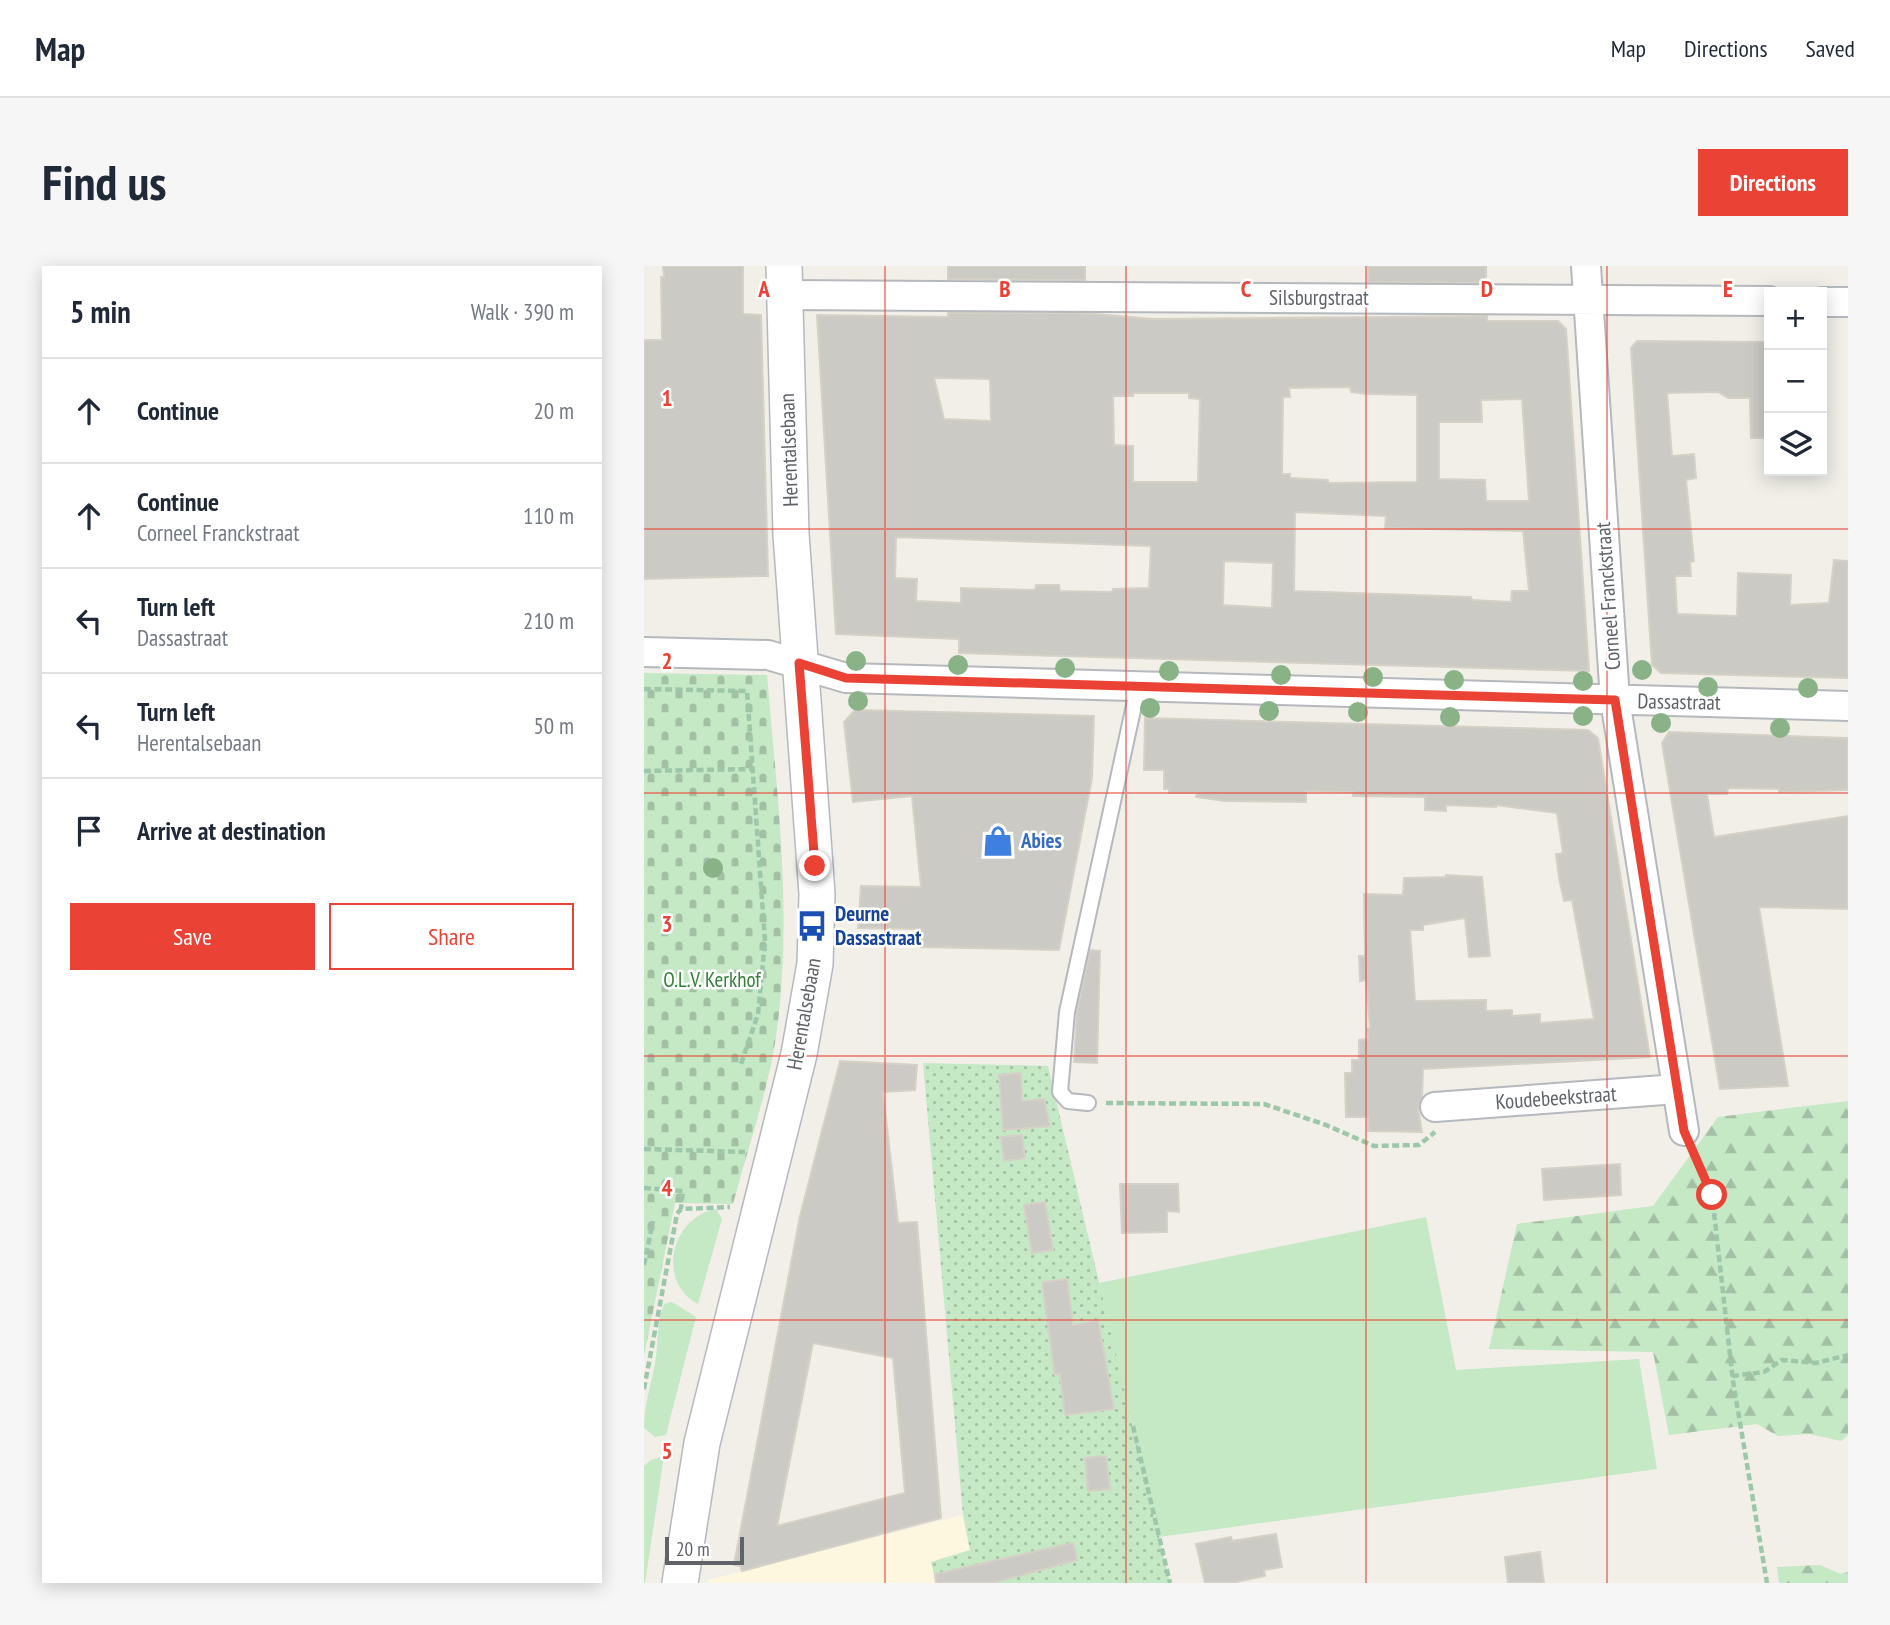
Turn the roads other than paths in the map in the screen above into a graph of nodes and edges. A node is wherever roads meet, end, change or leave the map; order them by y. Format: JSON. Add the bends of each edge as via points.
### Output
{"nodes":[{"id":1,"x":1586,"y":266,"type":"edge"},
{"id":2,"x":784,"y":281,"type":"edge"},
{"id":3,"x":1588,"y":300,"type":"junction"},
{"id":4,"x":1764,"y":301,"type":"edge"},
{"id":5,"x":1827,"y":302,"type":"edge"},
{"id":6,"x":1848,"y":302,"type":"edge"},
{"id":7,"x":644,"y":652,"type":"edge"},
{"id":8,"x":799,"y":663,"type":"junction"},
{"id":9,"x":1138,"y":687,"type":"junction"},
{"id":10,"x":1615,"y":700,"type":"junction"},
{"id":11,"x":1848,"y":706,"type":"edge"},
{"id":12,"x":1677,"y":1088,"type":"junction"},
{"id":13,"x":1088,"y":1103,"type":"road end"},
{"id":14,"x":1441,"y":1107,"type":"road end"},
{"id":15,"x":1684,"y":1131,"type":"road end"},
{"id":16,"x":680,"y":1583,"type":"edge"}],
"edges":[{"from":1,"to":3,"type":"street","name":"Corneel Franckstraat"},
{"from":2,"to":3,"type":"street","name":"Silsburgstraat"},
{"from":2,"to":8,"type":"street","name":"Herentalsebaan"},
{"from":3,"to":4,"type":"street","name":"Silsburgstraat"},
{"from":3,"to":10,"type":"street","name":"Corneel Franckstraat"},
{"from":5,"to":6,"type":"street"},
{"from":7,"to":8,"type":"street","name":"Dassastraat","via":[[768,655]]},
{"from":8,"to":9,"type":"street","name":"Dassastraat","via":[[846,678]]},
{"from":8,"to":16,"type":"street","name":"Herentalsebaan","via":[[817,894],[809,1005],[702,1443]]},
{"from":9,"to":10,"type":"street","name":"Dassastraat"},
{"from":9,"to":13,"type":"lane","via":[[1067,1012],[1060,1092],[1069,1101]]},
{"from":10,"to":11,"type":"street","name":"Dassastraat"},
{"from":10,"to":12,"type":"street","name":"Corneel Franckstraat"},
{"from":12,"to":14,"type":"street","name":"Koudebeekstraat"},
{"from":12,"to":15,"type":"street","name":"Corneel Franckstraat"}]}
